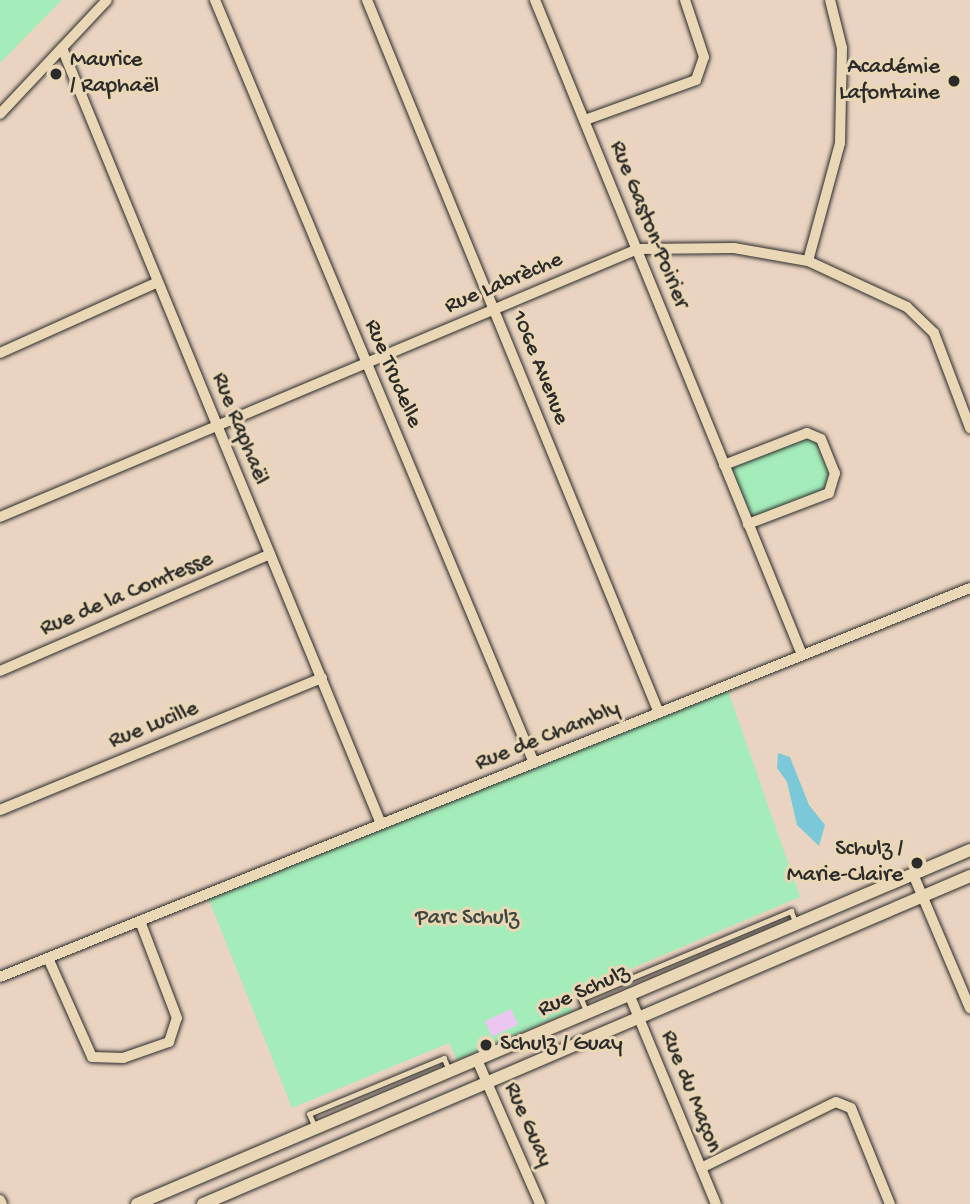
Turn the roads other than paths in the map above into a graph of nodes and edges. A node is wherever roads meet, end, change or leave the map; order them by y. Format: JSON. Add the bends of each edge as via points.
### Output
{"nodes":[{"id":1,"x":107,"y":0,"type":"edge"},
{"id":2,"x":215,"y":0,"type":"edge"},
{"id":3,"x":368,"y":0,"type":"edge"},
{"id":4,"x":535,"y":0,"type":"edge"},
{"id":5,"x":685,"y":0,"type":"edge"},
{"id":6,"x":830,"y":0,"type":"edge"},
{"id":7,"x":62,"y":48,"type":"junction"},
{"id":8,"x":0,"y":114,"type":"edge"},
{"id":9,"x":585,"y":120,"type":"junction"},
{"id":10,"x":638,"y":249,"type":"junction"},
{"id":11,"x":808,"y":261,"type":"junction"},
{"id":12,"x":158,"y":282,"type":"junction"},
{"id":13,"x":494,"y":309,"type":"junction"},
{"id":14,"x":0,"y":353,"type":"edge"},
{"id":15,"x":367,"y":362,"type":"junction"},
{"id":16,"x":216,"y":425,"type":"junction"},
{"id":17,"x":970,"y":428,"type":"edge"},
{"id":18,"x":724,"y":465,"type":"junction"},
{"id":19,"x":0,"y":517,"type":"edge"},
{"id":20,"x":748,"y":524,"type":"junction"},
{"id":21,"x":270,"y":554,"type":"junction"},
{"id":22,"x":970,"y":588,"type":"edge"},
{"id":23,"x":802,"y":655,"type":"junction"},
{"id":24,"x":0,"y":671,"type":"edge"},
{"id":25,"x":322,"y":678,"type":"junction"},
{"id":26,"x":659,"y":713,"type":"junction"},
{"id":27,"x":534,"y":763,"type":"junction"},
{"id":28,"x":0,"y":810,"type":"edge"},
{"id":29,"x":381,"y":824,"type":"junction"},
{"id":30,"x":970,"y":850,"type":"edge"},
{"id":31,"x":913,"y":874,"type":"junction"},
{"id":32,"x":970,"y":876,"type":"edge"},
{"id":33,"x":923,"y":896,"type":"junction"},
{"id":34,"x":139,"y":921,"type":"junction"},
{"id":35,"x":797,"y":923,"type":"junction"},
{"id":36,"x":754,"y":941,"type":"junction"},
{"id":37,"x":48,"y":958,"type":"junction"},
{"id":38,"x":764,"y":964,"type":"junction"},
{"id":39,"x":0,"y":977,"type":"edge"},
{"id":40,"x":629,"y":994,"type":"junction"},
{"id":41,"x":970,"y":1008,"type":"edge"},
{"id":42,"x":587,"y":1013,"type":"junction"},
{"id":43,"x":639,"y":1018,"type":"junction"},
{"id":44,"x":478,"y":1062,"type":"junction"},
{"id":45,"x":488,"y":1085,"type":"junction"},
{"id":46,"x":299,"y":1137,"type":"junction"},
{"id":47,"x":309,"y":1160,"type":"junction"},
{"id":48,"x":701,"y":1168,"type":"junction"},
{"id":49,"x":137,"y":1204,"type":"edge"},
{"id":50,"x":204,"y":1204,"type":"edge"},
{"id":51,"x":540,"y":1204,"type":"edge"},
{"id":52,"x":716,"y":1204,"type":"edge"},
{"id":53,"x":890,"y":1204,"type":"edge"}],
"edges":[{"from":1,"to":7,"type":"street"},
{"from":2,"to":15,"type":"street","name":"Rue Trudelle"},
{"from":3,"to":13,"type":"street","name":"106e Avenue"},
{"from":4,"to":9,"type":"street","name":"Rue Gaston-Poirier"},
{"from":5,"to":9,"type":"street","via":[[704,57],[696,80]]},
{"from":6,"to":11,"type":"street","via":[[842,48],[839,143]]},
{"from":7,"to":8,"type":"street"},
{"from":7,"to":12,"type":"street","name":"Rue Raphaël"},
{"from":9,"to":10,"type":"street","name":"Rue Gaston-Poirier"},
{"from":10,"to":11,"type":"street","name":"Rue Labrèche","via":[[734,248]]},
{"from":10,"to":13,"type":"street","name":"Rue Labrèche"},
{"from":10,"to":18,"type":"street","name":"Rue Gaston-Poirier"},
{"from":11,"to":17,"type":"street","name":"Rue Labrèche","via":[[907,307],[934,333]]},
{"from":12,"to":14,"type":"street"},
{"from":12,"to":16,"type":"street","name":"Rue Raphaël"},
{"from":13,"to":15,"type":"street","name":"Rue Labrèche"},
{"from":13,"to":26,"type":"street","name":"106e Avenue"},
{"from":15,"to":16,"type":"street","name":"Rue Labrèche"},
{"from":15,"to":27,"type":"street","name":"Rue Trudelle"},
{"from":16,"to":19,"type":"street","name":"Rue Labrèche"},
{"from":16,"to":21,"type":"street","name":"Rue Raphaël"},
{"from":18,"to":20,"type":"street","name":"Rue Gaston-Poirier"},
{"from":18,"to":20,"type":"street","via":[[807,433],[821,439],[835,473],[829,493]]},
{"from":20,"to":23,"type":"street","name":"Rue Gaston-Poirier"},
{"from":21,"to":24,"type":"street","name":"Rue de la Comtesse"},
{"from":21,"to":25,"type":"street","name":"Rue Raphaël"},
{"from":22,"to":23,"type":"street","name":"Rue de Chambly"},
{"from":23,"to":26,"type":"street","name":"Rue de Chambly"},
{"from":25,"to":28,"type":"street","name":"Rue Lucille"},
{"from":25,"to":29,"type":"street","name":"Rue Raphaël"},
{"from":26,"to":27,"type":"street","name":"Rue de Chambly"},
{"from":27,"to":29,"type":"street","name":"Rue de Chambly"},
{"from":29,"to":34,"type":"street","name":"Rue de Chambly"},
{"from":30,"to":31,"type":"street","name":"Rue Schulz"},
{"from":31,"to":33,"type":"street"},
{"from":31,"to":35,"type":"street","name":"Rue Schulz"},
{"from":32,"to":33,"type":"street","name":"Rue Schulz"},
{"from":33,"to":38,"type":"street","name":"Rue Schulz"},
{"from":33,"to":41,"type":"street"},
{"from":34,"to":37,"type":"street","name":"Rue de Chambly"},
{"from":34,"to":37,"type":"street","via":[[177,1018],[169,1042],[123,1058],[92,1057]]},
{"from":35,"to":36,"type":"street","name":"Rue Schulz"},
{"from":35,"to":42,"type":"lane","via":[[792,911],[581,999]]},
{"from":36,"to":38,"type":"street"},
{"from":36,"to":40,"type":"street","name":"Rue Schulz"},
{"from":37,"to":39,"type":"street","name":"Rue de Chambly"},
{"from":38,"to":43,"type":"street","name":"Rue Schulz"},
{"from":40,"to":42,"type":"street","name":"Rue Schulz"},
{"from":40,"to":43,"type":"street","name":"Rue du Maçon"},
{"from":42,"to":44,"type":"street","name":"Rue Schulz"},
{"from":43,"to":45,"type":"street","name":"Rue Schulz"},
{"from":43,"to":48,"type":"street","name":"Rue du Maçon"},
{"from":44,"to":45,"type":"street","name":"Rue Guay"},
{"from":44,"to":46,"type":"street","name":"Rue Schulz"},
{"from":45,"to":47,"type":"street","name":"Rue Schulz"},
{"from":45,"to":51,"type":"street","name":"Rue Guay"},
{"from":46,"to":47,"type":"street"},
{"from":46,"to":49,"type":"street","name":"Rue Schulz"},
{"from":47,"to":50,"type":"street","name":"Rue Schulz"},
{"from":48,"to":52,"type":"street","name":"Rue du Maçon"},
{"from":48,"to":53,"type":"street","via":[[836,1102],[851,1108]]}]}
